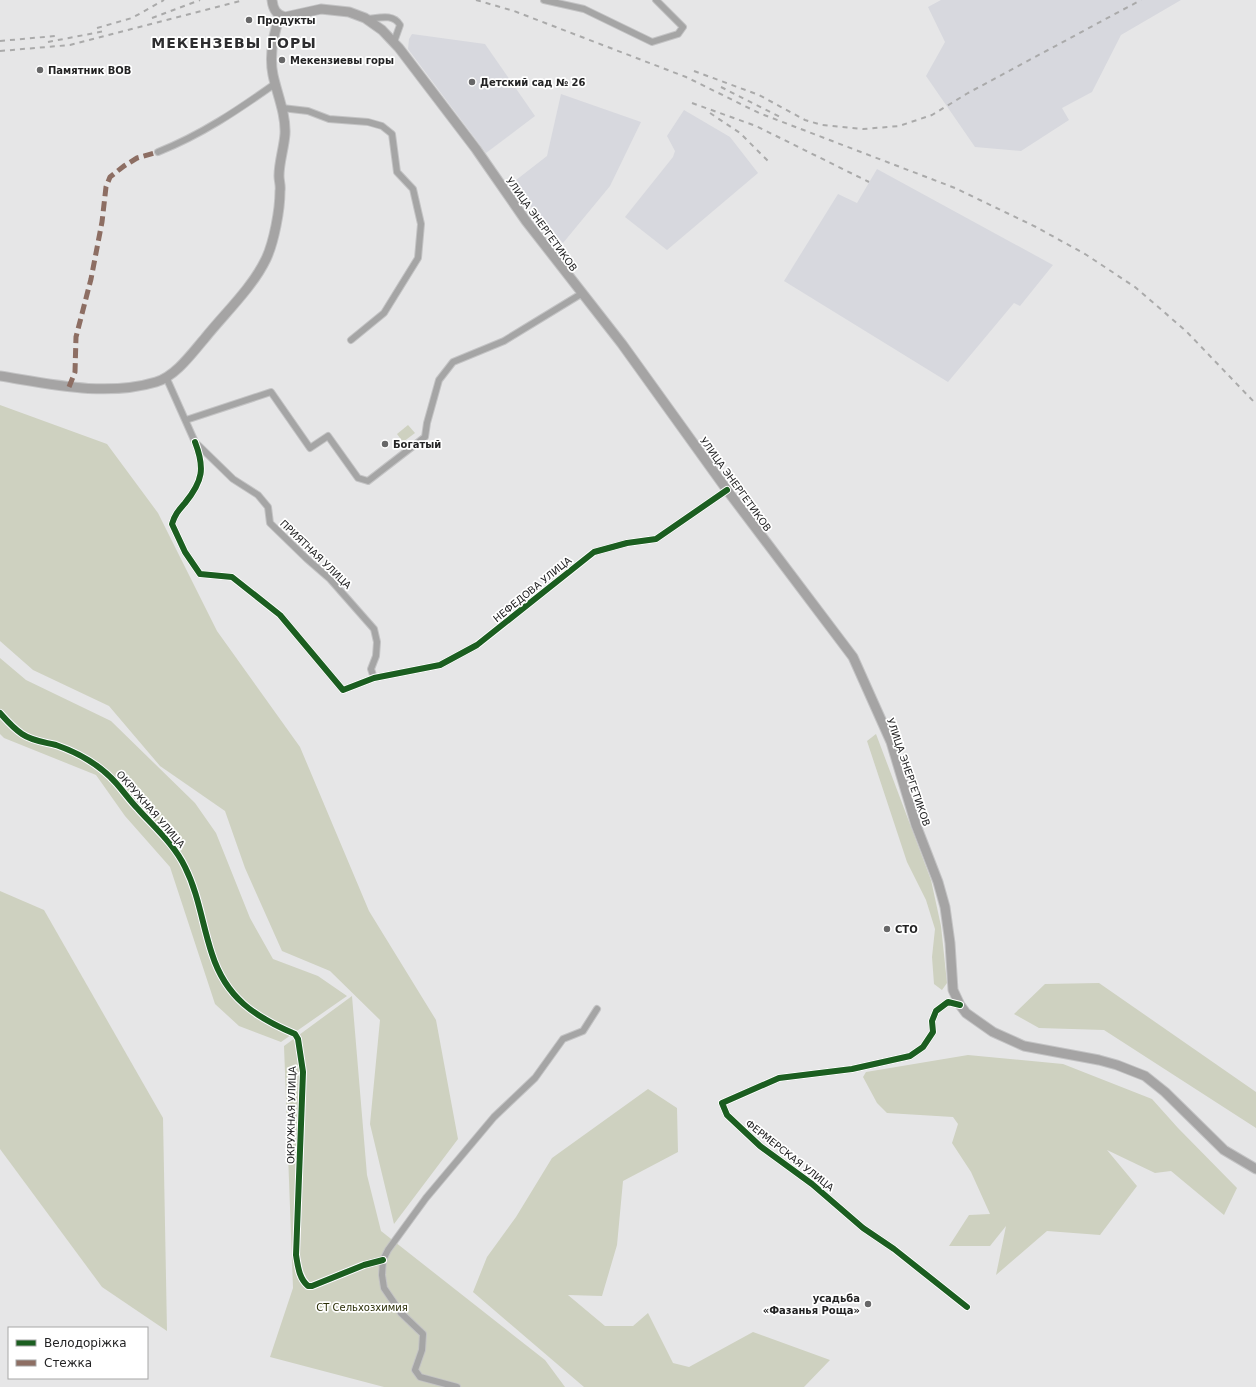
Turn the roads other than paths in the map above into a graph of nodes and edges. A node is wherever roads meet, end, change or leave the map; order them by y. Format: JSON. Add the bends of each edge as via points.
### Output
{"nodes":[{"id":1,"x":272,"y":0,"type":"edge"},
{"id":2,"x":544,"y":0,"type":"edge"},
{"id":3,"x":656,"y":0,"type":"edge"},
{"id":4,"x":280,"y":16,"type":"junction"},
{"id":5,"x":367,"y":19,"type":"junction"},
{"id":6,"x":394,"y":42,"type":"junction"},
{"id":7,"x":276,"y":83,"type":"junction"},
{"id":8,"x":282,"y":108,"type":"junction"},
{"id":9,"x":158,"y":152,"type":"dead end"},
{"id":10,"x":581,"y":294,"type":"junction"},
{"id":11,"x":351,"y":340,"type":"dead end"},
{"id":12,"x":0,"y":376,"type":"edge"},
{"id":13,"x":166,"y":377,"type":"junction"},
{"id":14,"x":186,"y":420,"type":"junction"},
{"id":15,"x":196,"y":442,"type":"junction"},
{"id":16,"x":727,"y":490,"type":"junction"},
{"id":17,"x":374,"y":678,"type":"junction"},
{"id":18,"x":0,"y":713,"type":"edge"},
{"id":19,"x":960,"y":1005,"type":"junction"},
{"id":20,"x":597,"y":1009,"type":"dead end"},
{"id":21,"x":1256,"y":1170,"type":"edge"},
{"id":22,"x":383,"y":1260,"type":"junction"},
{"id":23,"x":967,"y":1307,"type":"dead end"},
{"id":24,"x":457,"y":1387,"type":"edge"}],
"edges":[{"from":1,"to":4,"type":"main road","via":[[274,11]]},
{"from":2,"to":3,"type":"street","via":[[584,9],[652,42],[678,34],[683,27]]},
{"from":4,"to":5,"type":"main road","name":"УЛИЦА ЭНЕРГЕТИКОВ","via":[[290,17],[321,9],[349,12]]},
{"from":4,"to":7,"type":"main road","via":[[274,33],[271,55]]},
{"from":5,"to":6,"type":"main road","name":"УЛИЦА ЭНЕРГЕТИКОВ"},
{"from":5,"to":6,"type":"street","via":[[391,17],[397,20],[400,25]]},
{"from":6,"to":10,"type":"main road","name":"УЛИЦА ЭНЕРГЕТИКОВ","via":[[476,149]]},
{"from":7,"to":8,"type":"main road"},
{"from":7,"to":9,"type":"street","via":[[210,127],[186,141]]},
{"from":8,"to":11,"type":"street","via":[[308,111],[329,119],[368,122],[382,126],[392,134],[397,172],[413,189],[421,224],[418,258],[384,313]]},
{"from":8,"to":13,"type":"main road","via":[[285,133],[279,177],[280,191],[275,226],[266,259],[243,293],[192,353]]},
{"from":10,"to":14,"type":"street","via":[[504,341],[453,362],[439,380],[425,437],[368,481],[358,478],[328,436],[310,448],[271,392]]},
{"from":10,"to":16,"type":"main road","name":"УЛИЦА ЭНЕРГЕТИКОВ","via":[[626,351]]},
{"from":12,"to":13,"type":"main road","via":[[69,387],[96,388],[139,386],[158,382]]},
{"from":13,"to":14,"type":"street","name":"ПРИЯТНАЯ УЛИЦА"},
{"from":14,"to":15,"type":"street","name":"ПРИЯТНАЯ УЛИЦА"},
{"from":15,"to":17,"type":"street","name":"ПРИЯТНАЯ УЛИЦА","via":[[233,479],[258,495],[268,507],[270,523],[330,579],[374,629],[377,642],[376,656],[371,669]]},
{"from":15,"to":17,"type":"street","name":"НЕФЕДОВА УЛИЦА","via":[[202,465],[200,480],[195,490],[174,514],[172,524],[200,574],[232,577],[280,615],[342,690]]},
{"from":16,"to":17,"type":"street","name":"НЕФЕДОВА УЛИЦА","via":[[656,539],[627,543],[594,552],[465,652],[440,665]]},
{"from":16,"to":19,"type":"main road","name":"УЛИЦА ЭНЕРГЕТИКОВ","via":[[853,656],[891,742],[916,825],[938,882],[945,907],[950,943],[953,990]]},
{"from":18,"to":22,"type":"street","name":"ОКРУЖНАЯ УЛИЦА","via":[[23,735],[71,751],[99,767],[117,784],[176,852],[184,866],[197,895],[212,955],[229,989],[238,1000],[263,1020],[295,1034],[298,1039],[303,1072],[296,1255],[304,1283],[312,1286]]},
{"from":19,"to":21,"type":"main road","via":[[979,1023],[1009,1041],[1047,1052],[1099,1060],[1145,1076],[1224,1150]]},
{"from":19,"to":23,"type":"street","name":"ФЕРМЕРСКАЯ УЛИЦА","via":[[948,1002],[936,1011],[932,1021],[933,1032],[923,1047],[910,1056],[852,1069],[779,1078],[722,1103],[727,1115],[760,1146]]},
{"from":20,"to":22,"type":"street","via":[[583,1031],[564,1040],[535,1078],[494,1116],[426,1198]]},
{"from":22,"to":24,"type":"street","via":[[384,1288],[401,1313],[422,1334],[422,1350],[416,1373]]}]}
